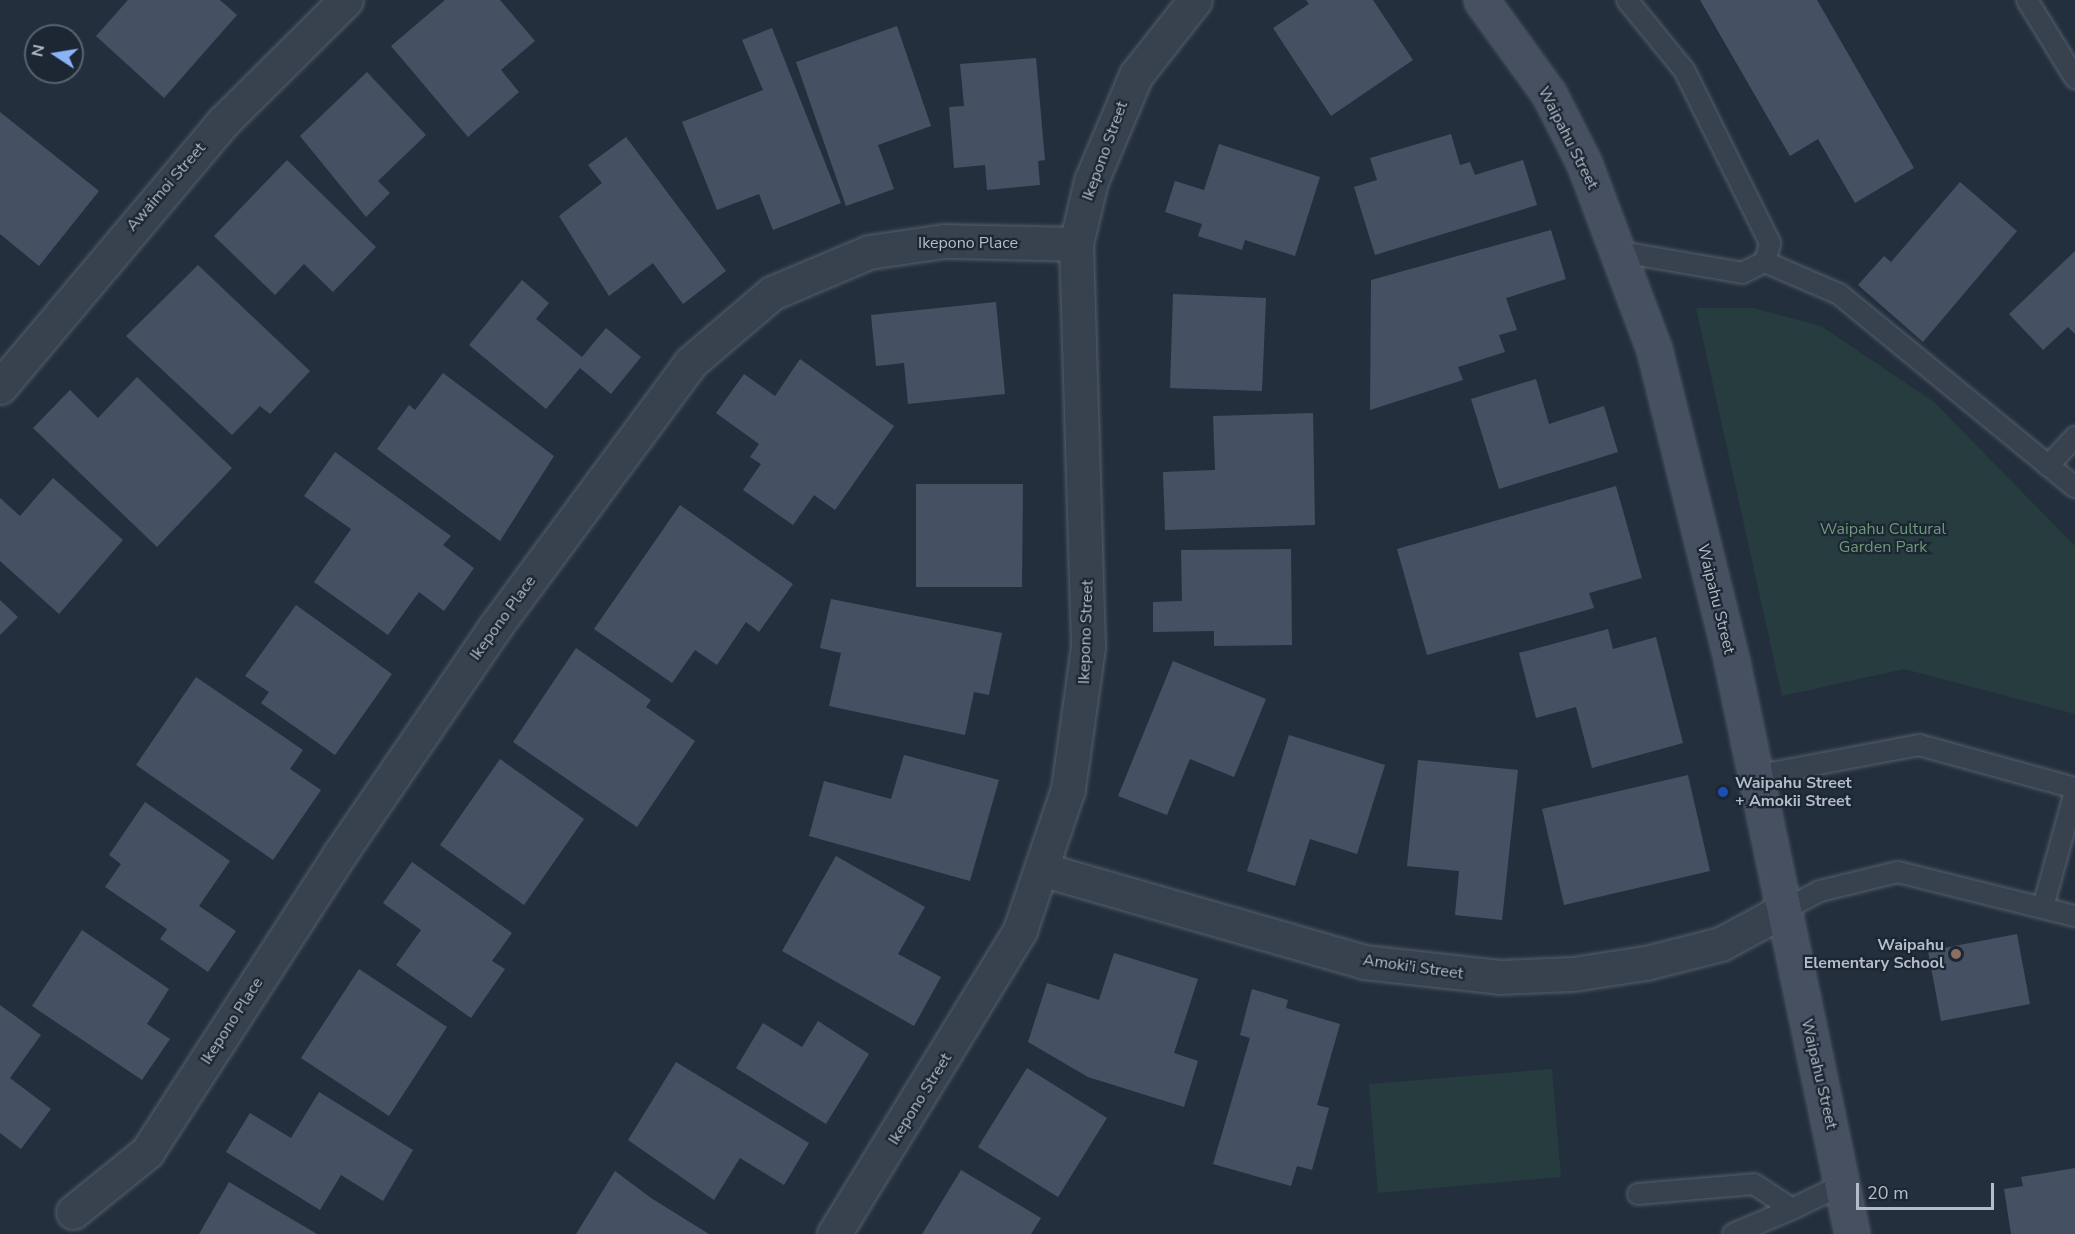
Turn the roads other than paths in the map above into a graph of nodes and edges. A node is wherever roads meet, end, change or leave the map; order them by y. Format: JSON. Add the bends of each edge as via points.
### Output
{"nodes":[{"id":1,"x":346,"y":0,"type":"edge"},
{"id":2,"x":1195,"y":0,"type":"edge"},
{"id":3,"x":1481,"y":0,"type":"edge"},
{"id":4,"x":1627,"y":0,"type":"edge"},
{"id":5,"x":2026,"y":0,"type":"edge"},
{"id":6,"x":2075,"y":78,"type":"edge"},
{"id":7,"x":1076,"y":244,"type":"junction"},
{"id":8,"x":1621,"y":252,"type":"junction"},
{"id":9,"x":1765,"y":262,"type":"junction"},
{"id":10,"x":0,"y":387,"type":"edge"},
{"id":11,"x":2075,"y":437,"type":"edge"},
{"id":12,"x":2048,"y":466,"type":"junction"},
{"id":13,"x":2075,"y":487,"type":"edge"},
{"id":14,"x":1755,"y":776,"type":"junction"},
{"id":15,"x":2075,"y":790,"type":"edge"},
{"id":16,"x":1044,"y":870,"type":"junction"},
{"id":17,"x":2043,"y":907,"type":"junction"},
{"id":18,"x":1782,"y":911,"type":"junction"},
{"id":19,"x":2075,"y":916,"type":"edge"},
{"id":20,"x":1844,"y":1184,"type":"junction"},
{"id":21,"x":1638,"y":1194,"type":"dead end"},
{"id":22,"x":1792,"y":1209,"type":"junction"},
{"id":23,"x":73,"y":1212,"type":"dead end"},
{"id":24,"x":834,"y":1234,"type":"edge"},
{"id":25,"x":1733,"y":1234,"type":"edge"},
{"id":26,"x":1852,"y":1234,"type":"edge"}],
"edges":[{"from":1,"to":10,"type":"street","name":"Awaimoi Street","via":[[223,122]]},
{"from":2,"to":7,"type":"street","name":"Ikepono Street","via":[[1136,75],[1091,181]]},
{"from":3,"to":8,"type":"street","name":"Waipahu Street","via":[[1549,94]]},
{"from":4,"to":9,"type":"lane","via":[[1684,70],[1760,216],[1770,243]]},
{"from":5,"to":6,"type":"lane"},
{"from":7,"to":16,"type":"street","name":"Ikepono Street","via":[[1089,647],[1068,789]]},
{"from":7,"to":23,"type":"street","name":"Ikepono Place","via":[[944,241],[869,252],[772,293],[690,363],[428,726],[147,1152]]},
{"from":8,"to":9,"type":"lane","via":[[1742,273]]},
{"from":8,"to":14,"type":"street","name":"Waipahu Street","via":[[1654,349]]},
{"from":9,"to":12,"type":"lane","via":[[1839,294]]},
{"from":11,"to":12,"type":"lane"},
{"from":12,"to":13,"type":"lane"},
{"from":14,"to":15,"type":"lane","via":[[1919,745]]},
{"from":14,"to":18,"type":"street","name":"Waipahu Street"},
{"from":15,"to":17,"type":"lane"},
{"from":16,"to":18,"type":"street","name":"Amoki'i Street","via":[[1364,962],[1499,977],[1646,963],[1721,944]]},
{"from":16,"to":24,"type":"street","name":"Ikepono Street","via":[[1020,930],[971,1017]]},
{"from":17,"to":18,"type":"lane","via":[[1898,872],[1820,891]]},
{"from":17,"to":19,"type":"lane"},
{"from":18,"to":20,"type":"street","name":"Waipahu Street"},
{"from":20,"to":22,"type":"lane"},
{"from":20,"to":26,"type":"street","name":"Waipahu Street"},
{"from":21,"to":22,"type":"lane","via":[[1754,1185]]},
{"from":22,"to":25,"type":"lane"}]}
